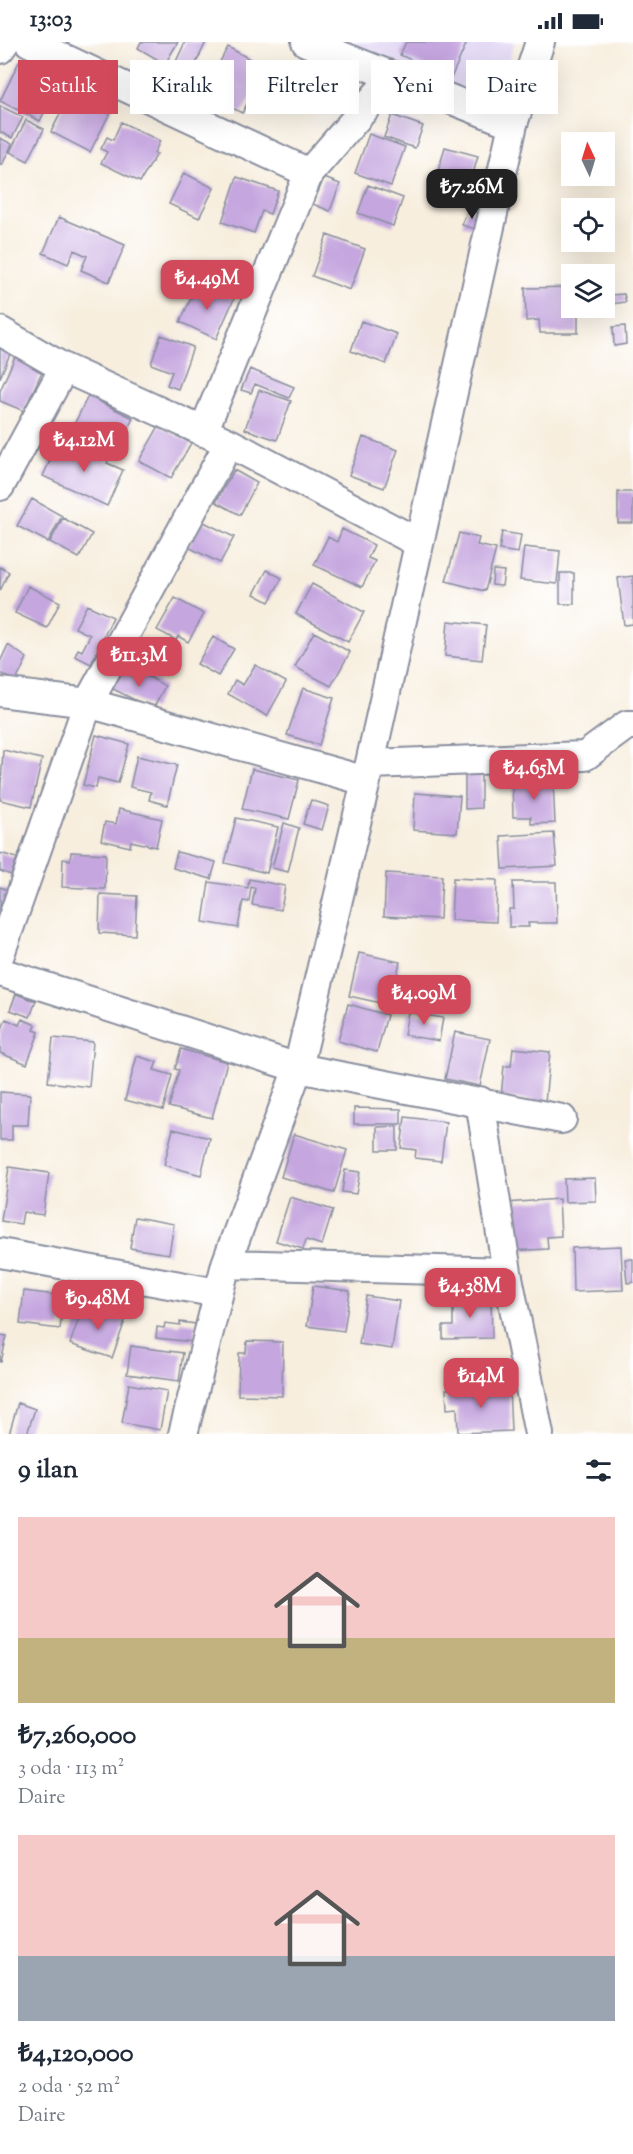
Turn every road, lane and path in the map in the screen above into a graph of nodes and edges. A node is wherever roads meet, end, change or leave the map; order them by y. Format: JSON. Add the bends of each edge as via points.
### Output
{"nodes":[{"id":1,"x":4,"y":42,"type":"edge"},
{"id":2,"x":28,"y":42,"type":"edge"},
{"id":3,"x":306,"y":42,"type":"edge"},
{"id":4,"x":540,"y":42,"type":"edge"},
{"id":5,"x":0,"y":50,"type":"edge"},
{"id":6,"x":371,"y":67,"type":"edge"},
{"id":7,"x":454,"y":100,"type":"edge"},
{"id":8,"x":371,"y":101,"type":"edge"},
{"id":9,"x":513,"y":124,"type":"junction"},
{"id":10,"x":309,"y":173,"type":"junction"},
{"id":11,"x":0,"y":331,"type":"edge"},
{"id":12,"x":64,"y":368,"type":"junction"},
{"id":13,"x":203,"y":432,"type":"junction"},
{"id":14,"x":229,"y":443,"type":"junction"},
{"id":15,"x":0,"y":486,"type":"edge"},
{"id":16,"x":419,"y":543,"type":"junction"},
{"id":17,"x":0,"y":692,"type":"edge"},
{"id":18,"x":88,"y":703,"type":"junction"},
{"id":19,"x":633,"y":725,"type":"edge"},
{"id":20,"x":368,"y":772,"type":"junction"},
{"id":21,"x":0,"y":954,"type":"edge"},
{"id":22,"x":0,"y":972,"type":"edge"},
{"id":23,"x":298,"y":1068,"type":"junction"},
{"id":24,"x":480,"y":1101,"type":"junction"},
{"id":25,"x":562,"y":1119,"type":"dead end"},
{"id":26,"x":0,"y":1253,"type":"edge"},
{"id":27,"x":226,"y":1264,"type":"junction"},
{"id":28,"x":507,"y":1272,"type":"junction"},
{"id":29,"x":218,"y":1293,"type":"junction"},
{"id":30,"x":183,"y":1434,"type":"edge"},
{"id":31,"x":538,"y":1434,"type":"edge"}],
"edges":[{"from":1,"to":5,"type":"street"},
{"from":2,"to":10,"type":"street"},
{"from":3,"to":6,"type":"street"},
{"from":4,"to":9,"type":"street"},
{"from":7,"to":9,"type":"street"},
{"from":8,"to":10,"type":"street"},
{"from":9,"to":16,"type":"street"},
{"from":10,"to":13,"type":"street"},
{"from":11,"to":12,"type":"street"},
{"from":12,"to":13,"type":"street"},
{"from":12,"to":15,"type":"street"},
{"from":13,"to":14,"type":"street"},
{"from":14,"to":16,"type":"street"},
{"from":14,"to":18,"type":"street"},
{"from":16,"to":20,"type":"street"},
{"from":17,"to":18,"type":"street"},
{"from":18,"to":20,"type":"street"},
{"from":18,"to":21,"type":"street"},
{"from":19,"to":20,"type":"street","via":[[627,725],[585,756]]},
{"from":20,"to":23,"type":"street"},
{"from":22,"to":23,"type":"street"},
{"from":23,"to":24,"type":"street"},
{"from":23,"to":27,"type":"street"},
{"from":24,"to":25,"type":"street"},
{"from":24,"to":28,"type":"street"},
{"from":26,"to":29,"type":"street"},
{"from":27,"to":28,"type":"street"},
{"from":27,"to":29,"type":"street"},
{"from":28,"to":31,"type":"street"},
{"from":29,"to":30,"type":"street"}]}
